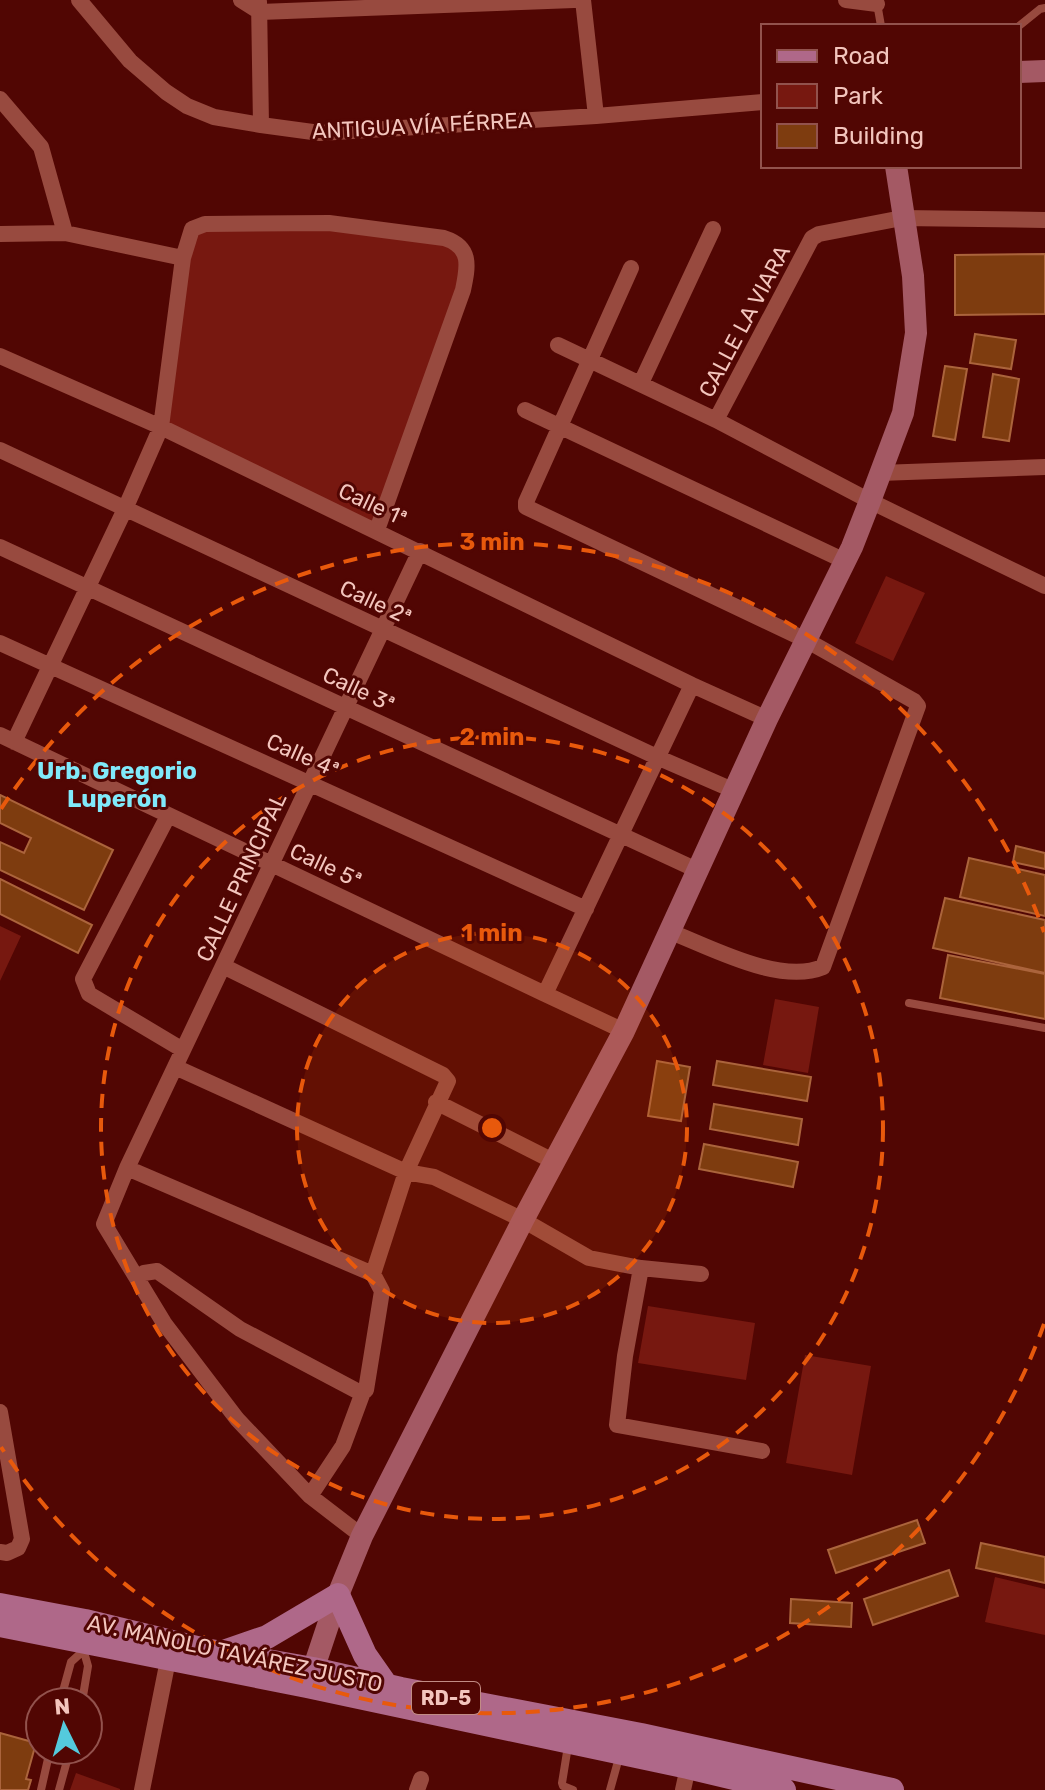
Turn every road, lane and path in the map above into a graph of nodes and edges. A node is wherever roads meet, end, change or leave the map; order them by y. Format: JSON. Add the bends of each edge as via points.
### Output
{"nodes":[{"id":1,"x":79,"y":0,"type":"edge"},
{"id":2,"x":241,"y":0,"type":"edge"},
{"id":3,"x":574,"y":0,"type":"edge"},
{"id":4,"x":583,"y":0,"type":"edge"},
{"id":5,"x":846,"y":0,"type":"edge"},
{"id":6,"x":877,"y":2,"type":"edge"},
{"id":7,"x":260,"y":6,"type":"edge"},
{"id":8,"x":1045,"y":8,"type":"edge"},
{"id":9,"x":881,"y":24,"type":"edge"},
{"id":10,"x":1021,"y":24,"type":"edge"},
{"id":11,"x":1045,"y":71,"type":"edge"},
{"id":12,"x":1021,"y":72,"type":"edge"},
{"id":13,"x":0,"y":99,"type":"edge"},
{"id":14,"x":761,"y":102,"type":"edge"},
{"id":15,"x":596,"y":116,"type":"junction"},
{"id":16,"x":261,"y":125,"type":"junction"},
{"id":17,"x":896,"y":168,"type":"edge"},
{"id":18,"x":902,"y":218,"type":"junction"},
{"id":19,"x":1045,"y":220,"type":"edge"},
{"id":20,"x":713,"y":229,"type":"dead end"},
{"id":21,"x":65,"y":233,"type":"junction"},
{"id":22,"x":0,"y":234,"type":"edge"},
{"id":23,"x":183,"y":258,"type":"junction"},
{"id":24,"x":631,"y":268,"type":"dead end"},
{"id":25,"x":558,"y":345,"type":"dead end"},
{"id":26,"x":0,"y":356,"type":"edge"},
{"id":27,"x":590,"y":359,"type":"junction"},
{"id":28,"x":641,"y":383,"type":"junction"},
{"id":29,"x":525,"y":410,"type":"dead end"},
{"id":30,"x":716,"y":420,"type":"junction"},
{"id":31,"x":560,"y":425,"type":"junction"},
{"id":32,"x":161,"y":427,"type":"junction"},
{"id":33,"x":0,"y":450,"type":"edge"},
{"id":34,"x":1045,"y":467,"type":"edge"},
{"id":35,"x":880,"y":473,"type":"junction"},
{"id":36,"x":870,"y":501,"type":"junction"},
{"id":37,"x":125,"y":509,"type":"junction"},
{"id":38,"x":377,"y":530,"type":"junction"},
{"id":39,"x":0,"y":547,"type":"edge"},
{"id":40,"x":420,"y":551,"type":"junction"},
{"id":41,"x":845,"y":561,"type":"junction"},
{"id":42,"x":1045,"y":586,"type":"edge"},
{"id":43,"x":88,"y":587,"type":"junction"},
{"id":44,"x":383,"y":630,"type":"junction"},
{"id":45,"x":806,"y":640,"type":"junction"},
{"id":46,"x":0,"y":643,"type":"edge"},
{"id":47,"x":50,"y":665,"type":"junction"},
{"id":48,"x":692,"y":685,"type":"junction"},
{"id":49,"x":346,"y":707,"type":"junction"},
{"id":50,"x":767,"y":719,"type":"junction"},
{"id":51,"x":7,"y":738,"type":"edge"},
{"id":52,"x":659,"y":758,"type":"junction"},
{"id":53,"x":310,"y":783,"type":"junction"},
{"id":54,"x":735,"y":791,"type":"junction"},
{"id":55,"x":168,"y":816,"type":"junction"},
{"id":56,"x":621,"y":836,"type":"junction"},
{"id":57,"x":272,"y":863,"type":"junction"},
{"id":58,"x":699,"y":871,"type":"junction"},
{"id":59,"x":586,"y":909,"type":"junction"},
{"id":60,"x":671,"y":932,"type":"junction"},
{"id":61,"x":223,"y":966,"type":"junction"},
{"id":62,"x":545,"y":994,"type":"junction"},
{"id":63,"x":909,"y":1003,"type":"dead end"},
{"id":64,"x":1045,"y":1028,"type":"edge"},
{"id":65,"x":624,"y":1031,"type":"junction"},
{"id":66,"x":183,"y":1050,"type":"junction"},
{"id":67,"x":175,"y":1067,"type":"junction"},
{"id":68,"x":436,"y":1102,"type":"junction"},
{"id":69,"x":555,"y":1162,"type":"junction"},
{"id":70,"x":127,"y":1168,"type":"junction"},
{"id":71,"x":406,"y":1172,"type":"junction"},
{"id":72,"x":523,"y":1220,"type":"junction"},
{"id":73,"x":641,"y":1268,"type":"junction"},
{"id":74,"x":373,"y":1274,"type":"junction"},
{"id":75,"x":701,"y":1274,"type":"dead end"},
{"id":76,"x":137,"y":1278,"type":"junction"},
{"id":77,"x":363,"y":1392,"type":"junction"},
{"id":78,"x":0,"y":1412,"type":"edge"},
{"id":79,"x":762,"y":1451,"type":"dead end"},
{"id":80,"x":310,"y":1496,"type":"junction"},
{"id":81,"x":362,"y":1536,"type":"junction"},
{"id":82,"x":4,"y":1552,"type":"edge"},
{"id":83,"x":338,"y":1595,"type":"junction"},
{"id":84,"x":0,"y":1605,"type":"edge"},
{"id":85,"x":0,"y":1625,"type":"edge"},
{"id":86,"x":83,"y":1638,"type":"junction"},
{"id":87,"x":224,"y":1651,"type":"junction"},
{"id":88,"x":168,"y":1660,"type":"junction"},
{"id":89,"x":310,"y":1678,"type":"junction"},
{"id":90,"x":386,"y":1685,"type":"junction"},
{"id":91,"x":64,"y":1686,"type":"edge"},
{"id":92,"x":85,"y":1686,"type":"edge"},
{"id":93,"x":568,"y":1742,"type":"junction"},
{"id":94,"x":620,"y":1753,"type":"junction"},
{"id":95,"x":46,"y":1766,"type":"edge"},
{"id":96,"x":66,"y":1766,"type":"edge"},
{"id":97,"x":686,"y":1778,"type":"edge"},
{"id":98,"x":41,"y":1790,"type":"edge"},
{"id":99,"x":59,"y":1790,"type":"edge"},
{"id":100,"x":142,"y":1790,"type":"edge"},
{"id":101,"x":573,"y":1790,"type":"edge"},
{"id":102,"x":610,"y":1790,"type":"edge"},
{"id":103,"x":784,"y":1790,"type":"edge"},
{"id":104,"x":892,"y":1790,"type":"edge"}],
"edges":[{"from":1,"to":16,"type":"street","name":"ANTIGUA VÍA FÉRREA","via":[[130,61],[166,92],[214,117]]},
{"from":2,"to":7,"type":"street"},
{"from":3,"to":7,"type":"street"},
{"from":4,"to":15,"type":"street"},
{"from":5,"to":6,"type":"street"},
{"from":6,"to":9,"type":"lane"},
{"from":7,"to":16,"type":"street"},
{"from":8,"to":10,"type":"lane"},
{"from":11,"to":12,"type":"street"},
{"from":13,"to":21,"type":"street","via":[[41,147]]},
{"from":14,"to":15,"type":"street","name":"ANTIGUA VÍA FÉRREA"},
{"from":15,"to":16,"type":"street","name":"ANTIGUA VÍA FÉRREA","via":[[320,133]]},
{"from":17,"to":18,"type":"street"},
{"from":18,"to":19,"type":"street","name":"CALLE LA VIARA"},
{"from":18,"to":30,"type":"street","name":"CALLE LA VIARA","via":[[812,238]]},
{"from":18,"to":35,"type":"street","via":[[916,333],[903,413]]},
{"from":20,"to":28,"type":"street"},
{"from":21,"to":22,"type":"street"},
{"from":21,"to":23,"type":"street"},
{"from":23,"to":32,"type":"street"},
{"from":23,"to":38,"type":"street","via":[[192,229],[237,222],[329,223],[444,238],[462,248],[467,263],[463,290]]},
{"from":24,"to":27,"type":"street"},
{"from":25,"to":27,"type":"street"},
{"from":26,"to":32,"type":"street","name":"Calle 1ª"},
{"from":27,"to":28,"type":"street"},
{"from":27,"to":31,"type":"street"},
{"from":28,"to":30,"type":"street"},
{"from":29,"to":31,"type":"street"},
{"from":30,"to":36,"type":"street"},
{"from":31,"to":41,"type":"street"},
{"from":31,"to":45,"type":"street","via":[[526,507]]},
{"from":32,"to":37,"type":"street"},
{"from":32,"to":38,"type":"street","name":"Calle 1ª"},
{"from":33,"to":37,"type":"street","name":"Calle 2ª"},
{"from":34,"to":35,"type":"street"},
{"from":35,"to":36,"type":"street"},
{"from":36,"to":41,"type":"street"},
{"from":36,"to":42,"type":"street"},
{"from":37,"to":43,"type":"street"},
{"from":37,"to":44,"type":"street","name":"Calle 2ª"},
{"from":38,"to":40,"type":"street","name":"Calle 1ª"},
{"from":39,"to":43,"type":"street","name":"Calle 3ª"},
{"from":40,"to":44,"type":"street","name":"CALLE PRINCIPAL"},
{"from":40,"to":48,"type":"street","name":"Calle 1ª"},
{"from":41,"to":45,"type":"street"},
{"from":43,"to":47,"type":"street"},
{"from":43,"to":49,"type":"street","name":"Calle 3ª"},
{"from":44,"to":49,"type":"street","name":"CALLE PRINCIPAL"},
{"from":44,"to":52,"type":"street","name":"Calle 2ª"},
{"from":45,"to":50,"type":"street"},
{"from":45,"to":60,"type":"street","via":[[918,706],[823,967],[809,973],[783,972]]},
{"from":46,"to":47,"type":"street","name":"Calle 4ª"},
{"from":47,"to":51,"type":"street"},
{"from":47,"to":53,"type":"street","name":"Calle 4ª"},
{"from":48,"to":50,"type":"street","name":"Calle 1ª"},
{"from":48,"to":52,"type":"street"},
{"from":49,"to":53,"type":"street","name":"CALLE PRINCIPAL"},
{"from":49,"to":56,"type":"street","name":"Calle 3ª"},
{"from":50,"to":54,"type":"street"},
{"from":51,"to":55,"type":"street","name":"Calle 5ª"},
{"from":52,"to":54,"type":"street","name":"Calle 2ª"},
{"from":52,"to":56,"type":"street"},
{"from":53,"to":57,"type":"street","name":"CALLE PRINCIPAL"},
{"from":53,"to":59,"type":"street","name":"Calle 4ª"},
{"from":54,"to":58,"type":"street"},
{"from":55,"to":57,"type":"street","name":"Calle 5ª"},
{"from":55,"to":66,"type":"street","via":[[83,979],[89,994]]},
{"from":56,"to":58,"type":"street","name":"Calle 3ª"},
{"from":56,"to":59,"type":"street"},
{"from":57,"to":61,"type":"street","name":"CALLE PRINCIPAL"},
{"from":57,"to":62,"type":"street","name":"Calle 5ª"},
{"from":58,"to":60,"type":"street"},
{"from":59,"to":62,"type":"street"},
{"from":60,"to":65,"type":"street"},
{"from":61,"to":66,"type":"street","name":"CALLE PRINCIPAL"},
{"from":61,"to":68,"type":"street","via":[[443,1075],[448,1081]]},
{"from":62,"to":65,"type":"street","name":"Calle 5ª"},
{"from":63,"to":64,"type":"lane"},
{"from":65,"to":69,"type":"street"},
{"from":66,"to":67,"type":"street","name":"CALLE PRINCIPAL"},
{"from":67,"to":70,"type":"street","name":"CALLE PRINCIPAL"},
{"from":67,"to":71,"type":"street"},
{"from":68,"to":69,"type":"street"},
{"from":68,"to":71,"type":"street"},
{"from":69,"to":72,"type":"street"},
{"from":70,"to":74,"type":"street"},
{"from":70,"to":76,"type":"street","name":"CALLE PRINCIPAL","via":[[104,1224]]},
{"from":71,"to":72,"type":"street","via":[[434,1177]]},
{"from":71,"to":74,"type":"street"},
{"from":72,"to":73,"type":"street","via":[[589,1258]]},
{"from":72,"to":81,"type":"street"},
{"from":73,"to":75,"type":"street"},
{"from":73,"to":79,"type":"street","via":[[617,1425]]},
{"from":74,"to":77,"type":"street","via":[[382,1291]]},
{"from":76,"to":77,"type":"street","via":[[157,1271],[240,1329]]},
{"from":76,"to":80,"type":"street","via":[[164,1323],[237,1419]]},
{"from":77,"to":80,"type":"street","via":[[343,1446]]},
{"from":78,"to":82,"type":"street","via":[[22,1539],[18,1548]]},
{"from":80,"to":81,"type":"street"},
{"from":81,"to":83,"type":"street"},
{"from":83,"to":87,"type":"main road","via":[[267,1637]]},
{"from":83,"to":89,"type":"street"},
{"from":83,"to":90,"type":"main road","via":[[365,1655]]},
{"from":84,"to":86,"type":"main road","name":"AV. MANOLO TAVÁREZ JUSTO","number":"RD-5"},
{"from":85,"to":86,"type":"main road","name":"AV. MANOLO TAVÁREZ JUSTO","number":"RD-5"},
{"from":86,"to":87,"type":"main road","name":"AV. MANOLO TAVÁREZ JUSTO","number":"RD-5"},
{"from":86,"to":88,"type":"main road","name":"AV. MANOLO TAVÁREZ JUSTO","number":"RD-5"},
{"from":86,"to":91,"type":"lane"},
{"from":86,"to":92,"type":"lane","via":[[88,1666]]},
{"from":87,"to":89,"type":"main road","name":"AV. MANOLO TAVÁREZ JUSTO","number":"RD-5"},
{"from":88,"to":89,"type":"main road","name":"AV. MANOLO TAVÁREZ JUSTO","number":"RD-5"},
{"from":88,"to":100,"type":"street"},
{"from":89,"to":90,"type":"main road","name":"AV. MANOLO TAVÁREZ JUSTO","number":"RD-5"},
{"from":89,"to":93,"type":"main road","name":"AV. MANOLO TAVÁREZ JUSTO","number":"RD-5"},
{"from":90,"to":104,"type":"main road","name":"AV. MANOLO TAVÁREZ JUSTO","number":"RD-5"},
{"from":93,"to":94,"type":"main road","name":"AV. MANOLO TAVÁREZ JUSTO","number":"RD-5"},
{"from":93,"to":101,"type":"lane","via":[[562,1783]]},
{"from":94,"to":97,"type":"main road","name":"AV. MANOLO TAVÁREZ JUSTO","number":"RD-5"},
{"from":94,"to":102,"type":"lane"},
{"from":95,"to":98,"type":"lane"},
{"from":96,"to":99,"type":"lane"},
{"from":97,"to":103,"type":"main road","name":"AV. MANOLO TAVÁREZ JUSTO","number":"RD-5"}]}
